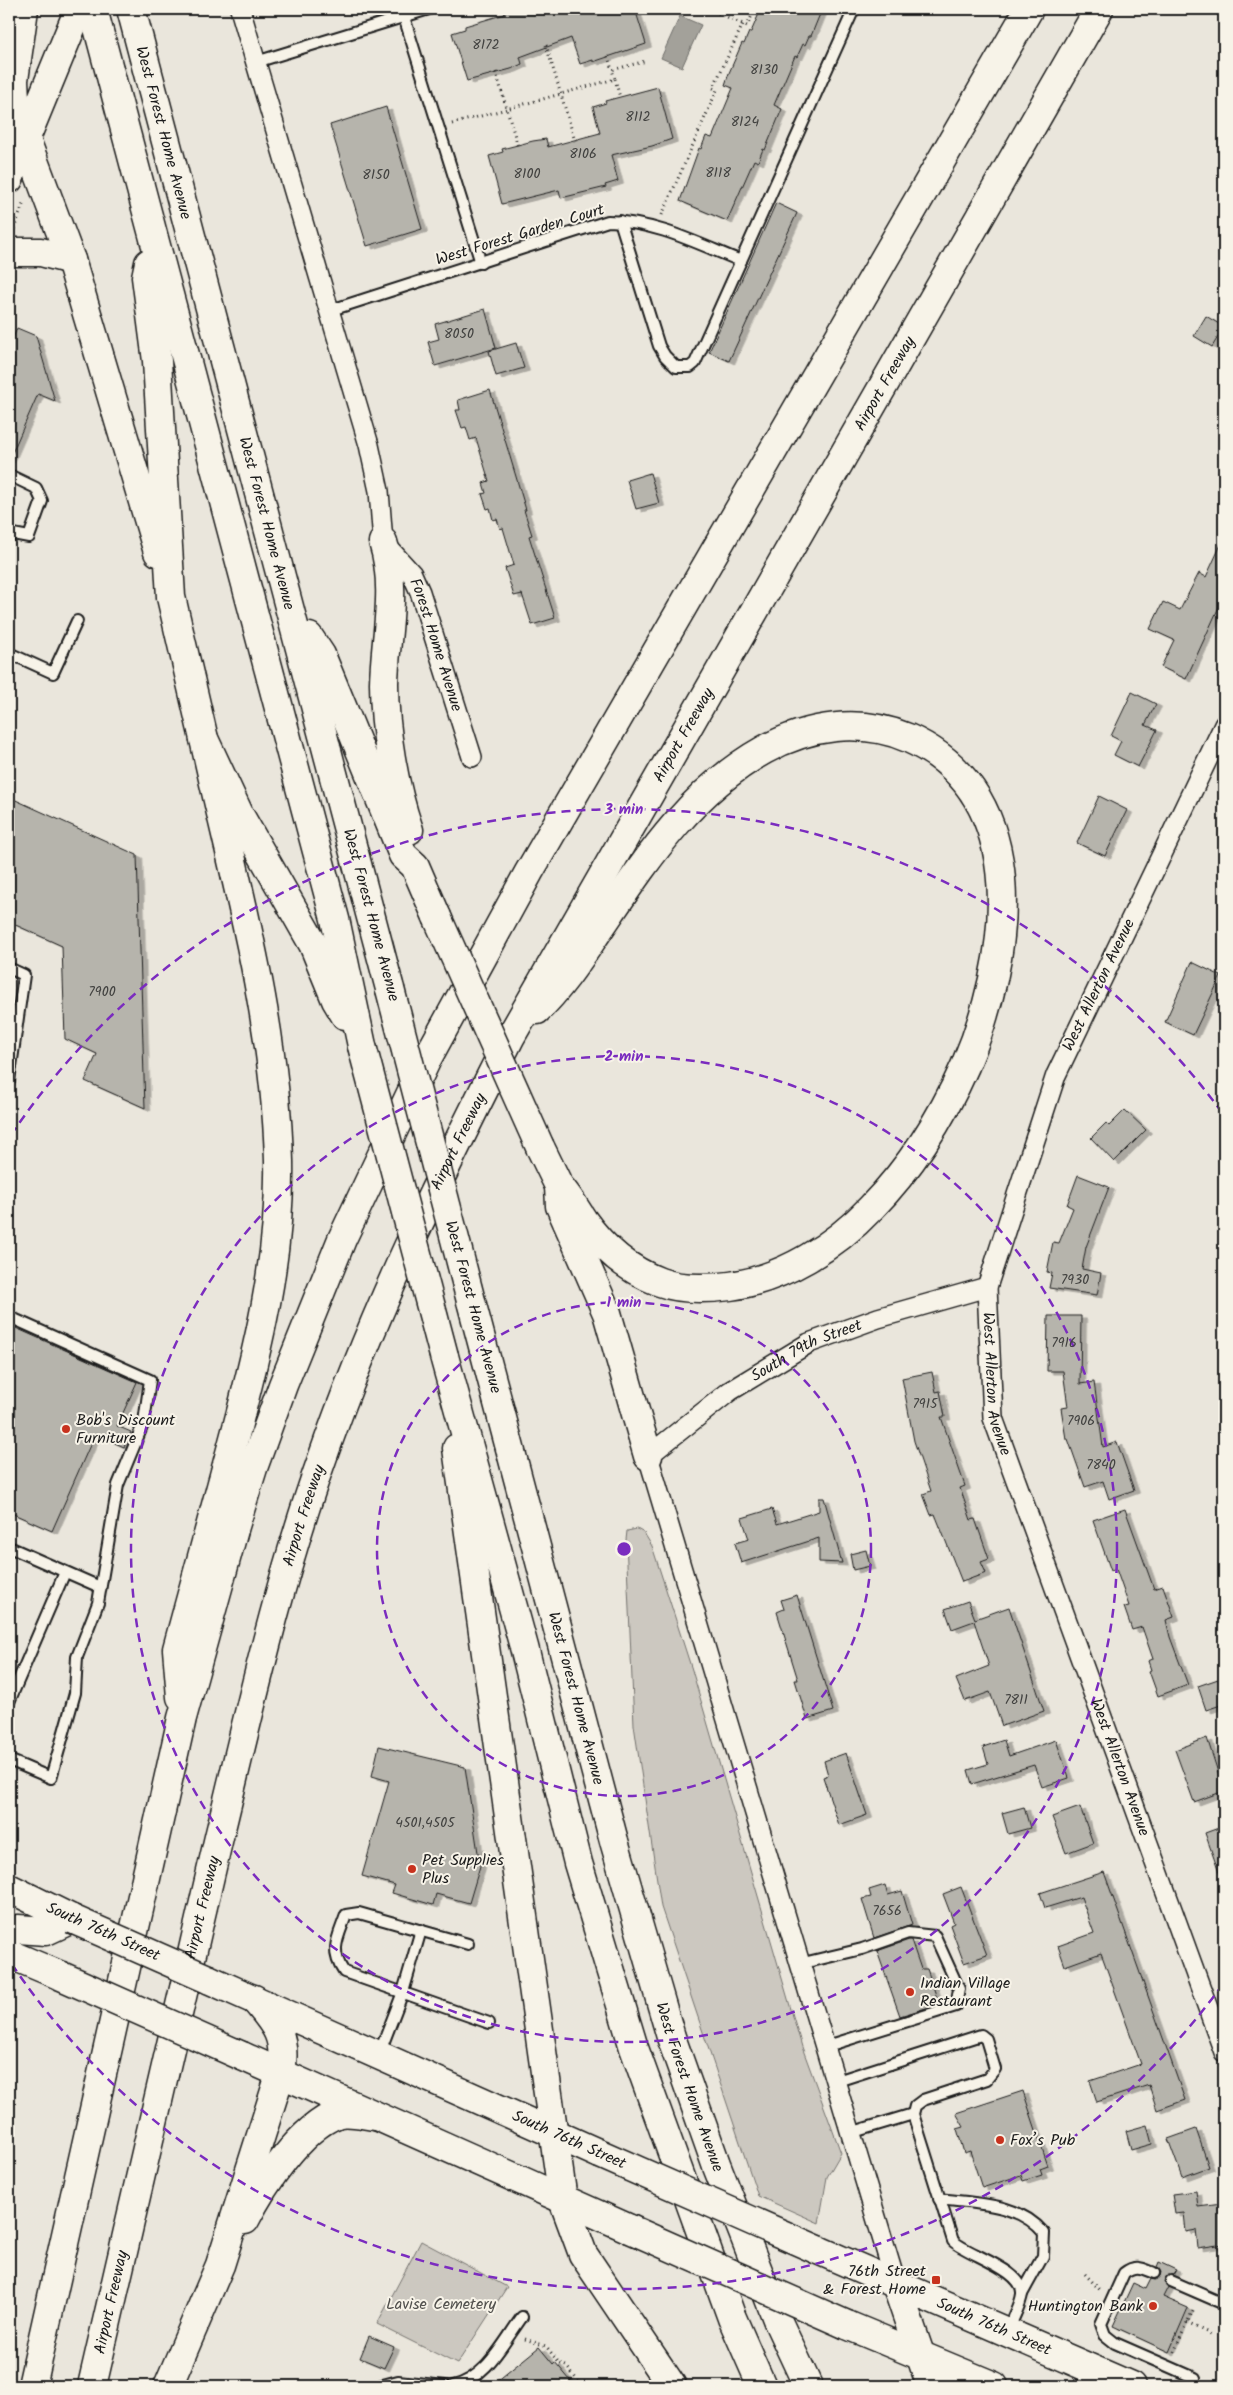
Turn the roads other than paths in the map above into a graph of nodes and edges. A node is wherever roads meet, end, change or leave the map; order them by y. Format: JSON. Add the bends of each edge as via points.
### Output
{"nodes":[{"id":1,"x":18,"y":9,"type":"edge"},
{"id":2,"x":24,"y":9,"type":"edge"},
{"id":3,"x":79,"y":9,"type":"edge"},
{"id":4,"x":93,"y":9,"type":"edge"},
{"id":5,"x":131,"y":9,"type":"edge"},
{"id":6,"x":240,"y":9,"type":"edge"},
{"id":7,"x":429,"y":9,"type":"edge"},
{"id":8,"x":854,"y":9,"type":"edge"},
{"id":9,"x":1029,"y":9,"type":"edge"},
{"id":10,"x":1099,"y":9,"type":"edge"},
{"id":11,"x":404,"y":16,"type":"junction"},
{"id":12,"x":9,"y":31,"type":"edge"},
{"id":13,"x":256,"y":62,"type":"junction"},
{"id":14,"x":25,"y":137,"type":"junction"},
{"id":15,"x":17,"y":189,"type":"edge"},
{"id":16,"x":620,"y":221,"type":"junction"},
{"id":17,"x":153,"y":239,"type":"junction"},
{"id":18,"x":11,"y":241,"type":"edge"},
{"id":19,"x":71,"y":260,"type":"junction"},
{"id":20,"x":741,"y":261,"type":"junction"},
{"id":21,"x":481,"y":263,"type":"junction"},
{"id":22,"x":328,"y":311,"type":"junction"},
{"id":23,"x":9,"y":475,"type":"edge"},
{"id":24,"x":13,"y":534,"type":"dead end"},
{"id":25,"x":383,"y":542,"type":"junction"},
{"id":26,"x":171,"y":597,"type":"junction"},
{"id":27,"x":291,"y":608,"type":"junction"},
{"id":28,"x":77,"y":621,"type":"dead end"},
{"id":29,"x":9,"y":653,"type":"edge"},
{"id":30,"x":1224,"y":724,"type":"edge"},
{"id":31,"x":204,"y":739,"type":"junction"},
{"id":32,"x":472,"y":757,"type":"dead end"},
{"id":33,"x":415,"y":866,"type":"junction"},
{"id":34,"x":9,"y":968,"type":"edge"},
{"id":35,"x":511,"y":1036,"type":"junction"},
{"id":36,"x":362,"y":1046,"type":"junction"},
{"id":37,"x":9,"y":1081,"type":"edge"},
{"id":38,"x":558,"y":1186,"type":"junction"},
{"id":39,"x":986,"y":1287,"type":"junction"},
{"id":40,"x":14,"y":1319,"type":"dead end"},
{"id":41,"x":452,"y":1385,"type":"junction"},
{"id":42,"x":648,"y":1456,"type":"junction"},
{"id":43,"x":9,"y":1547,"type":"edge"},
{"id":44,"x":65,"y":1572,"type":"junction"},
{"id":45,"x":100,"y":1587,"type":"junction"},
{"id":46,"x":9,"y":1702,"type":"edge"},
{"id":47,"x":182,"y":1718,"type":"junction"},
{"id":48,"x":9,"y":1760,"type":"edge"},
{"id":49,"x":9,"y":1888,"type":"edge"},
{"id":50,"x":72,"y":1919,"type":"junction"},
{"id":51,"x":421,"y":1930,"type":"junction"},
{"id":52,"x":9,"y":1932,"type":"edge"},
{"id":53,"x":468,"y":1944,"type":"dead end"},
{"id":54,"x":9,"y":1954,"type":"edge"},
{"id":55,"x":799,"y":1964,"type":"junction"},
{"id":56,"x":403,"y":1992,"type":"junction"},
{"id":57,"x":254,"y":1999,"type":"junction"},
{"id":58,"x":489,"y":2023,"type":"dead end"},
{"id":59,"x":824,"y":2047,"type":"junction"},
{"id":60,"x":1224,"y":2052,"type":"edge"},
{"id":61,"x":378,"y":2055,"type":"junction"},
{"id":62,"x":281,"y":2072,"type":"junction"},
{"id":63,"x":834,"y":2082,"type":"junction"},
{"id":64,"x":913,"y":2114,"type":"junction"},
{"id":65,"x":376,"y":2116,"type":"junction"},
{"id":66,"x":850,"y":2133,"type":"junction"},
{"id":67,"x":555,"y":2134,"type":"junction"},
{"id":68,"x":939,"y":2199,"type":"junction"},
{"id":69,"x":563,"y":2200,"type":"junction"},
{"id":70,"x":220,"y":2265,"type":"junction"},
{"id":71,"x":1154,"y":2273,"type":"dead end"},
{"id":72,"x":1170,"y":2280,"type":"dead end"},
{"id":73,"x":896,"y":2284,"type":"junction"},
{"id":74,"x":1022,"y":2294,"type":"junction"},
{"id":75,"x":1224,"y":2304,"type":"edge"},
{"id":76,"x":522,"y":2317,"type":"dead end"},
{"id":77,"x":1008,"y":2331,"type":"junction"},
{"id":78,"x":922,"y":2356,"type":"junction"},
{"id":79,"x":1195,"y":2378,"type":"dead end"},
{"id":80,"x":32,"y":2386,"type":"edge"},
{"id":81,"x":92,"y":2386,"type":"edge"},
{"id":82,"x":168,"y":2386,"type":"edge"},
{"id":83,"x":379,"y":2386,"type":"edge"},
{"id":84,"x":446,"y":2386,"type":"edge"},
{"id":85,"x":453,"y":2386,"type":"edge"},
{"id":86,"x":672,"y":2386,"type":"edge"},
{"id":87,"x":762,"y":2386,"type":"edge"},
{"id":88,"x":808,"y":2386,"type":"edge"},
{"id":89,"x":931,"y":2386,"type":"edge"},
{"id":90,"x":994,"y":2386,"type":"edge"},
{"id":91,"x":1131,"y":2386,"type":"edge"}],
"edges":[{"from":1,"to":12,"type":"main road"},
{"from":2,"to":14,"type":"main road","via":[[14,80],[15,99]]},
{"from":3,"to":14,"type":"main road"},
{"from":4,"to":17,"type":"main road"},
{"from":5,"to":27,"type":"main road","name":"West Forest Home Avenue"},
{"from":6,"to":13,"type":"street"},
{"from":7,"to":11,"type":"lane"},
{"from":8,"to":20,"type":"lane"},
{"from":9,"to":47,"type":"main road","via":[[529,872],[428,1057],[342,1239],[283,1385],[235,1526]]},
{"from":10,"to":35,"type":"main road","name":"Airport Freeway"},
{"from":11,"to":13,"type":"lane"},
{"from":11,"to":21,"type":"lane"},
{"from":13,"to":22,"type":"street"},
{"from":14,"to":15,"type":"main road"},
{"from":14,"to":19,"type":"main road"},
{"from":16,"to":20,"type":"lane","name":"West Forest Garden Court","via":[[656,227]]},
{"from":16,"to":20,"type":"lane","via":[[659,346],[676,367],[690,367],[695,363]]},
{"from":16,"to":21,"type":"lane","name":"West Forest Garden Court","via":[[608,221]]},
{"from":17,"to":26,"type":"main road","via":[[146,277],[157,361]]},
{"from":17,"to":36,"type":"main road","via":[[335,919]]},
{"from":18,"to":19,"type":"main road"},
{"from":19,"to":26,"type":"main road"},
{"from":21,"to":22,"type":"lane","name":"West Forest Garden Court"},
{"from":22,"to":25,"type":"street","via":[[369,445],[379,491]]},
{"from":23,"to":24,"type":"lane","via":[[36,488],[42,502],[29,537]]},
{"from":25,"to":32,"type":"street","name":"Forest Home Avenue","via":[[412,574],[420,592]]},
{"from":25,"to":33,"type":"main road","via":[[390,561],[391,581],[384,684],[391,756],[403,812],[415,847]]},
{"from":26,"to":31,"type":"main road"},
{"from":27,"to":33,"type":"main road","via":[[321,655],[404,855]]},
{"from":27,"to":88,"type":"main road","name":"West Forest Home Avenue","bridge":true,"via":[[609,1822],[671,2037],[716,2164],[779,2324]]},
{"from":28,"to":29,"type":"lane","via":[[53,673]]},
{"from":30,"to":39,"type":"street","name":"West Allerton Avenue","via":[[1056,1075]]},
{"from":31,"to":36,"type":"main road","via":[[240,816],[313,944],[336,1000]]},
{"from":31,"to":47,"type":"main road","via":[[253,946],[265,1011],[275,1082],[279,1163],[277,1226],[262,1323],[177,1649]]},
{"from":33,"to":38,"type":"main road","bridge":true},
{"from":34,"to":37,"type":"lane","via":[[24,975]]},
{"from":35,"to":38,"type":"main road","via":[[557,990],[648,858],[686,811],[712,787],[766,748],[792,737],[839,726],[885,730],[922,745],[954,769],[988,818],[1002,881],[1001,918],[998,955],[982,1022],[965,1066],[928,1134],[893,1185],[840,1237],[791,1266],[744,1284],[690,1288],[662,1283],[628,1266],[608,1249]]},
{"from":35,"to":81,"type":"main road","name":"Airport Freeway","via":[[462,1132],[350,1378],[289,1561],[264,1651],[167,2052]]},
{"from":36,"to":41,"type":"main road","bridge":true},
{"from":38,"to":42,"type":"main road","via":[[560,1206],[607,1314]]},
{"from":39,"to":42,"type":"street","name":"South 79th Street","via":[[878,1318],[809,1343],[730,1391]]},
{"from":39,"to":60,"type":"street","name":"West Allerton Avenue","via":[[993,1418]]},
{"from":40,"to":45,"type":"lane","via":[[150,1380],[144,1422],[118,1485]]},
{"from":41,"to":67,"type":"main road","via":[[458,1467]]},
{"from":41,"to":87,"type":"main road","via":[[514,1610],[578,1863],[634,2048],[732,2318]]},
{"from":42,"to":55,"type":"street"},
{"from":43,"to":44,"type":"lane"},
{"from":44,"to":45,"type":"lane"},
{"from":44,"to":46,"type":"lane"},
{"from":45,"to":48,"type":"lane","via":[[98,1603],[77,1657],[75,1693],[51,1778]]},
{"from":47,"to":80,"type":"main road"},
{"from":49,"to":50,"type":"main road","name":"South 76th Street"},
{"from":50,"to":52,"type":"main road","via":[[46,1931],[25,1929]]},
{"from":50,"to":57,"type":"main road","name":"South 76th Street","bridge":true},
{"from":51,"to":53,"type":"lane"},
{"from":51,"to":56,"type":"lane"},
{"from":51,"to":56,"type":"lane","via":[[359,1913],[346,1915],[335,1947],[336,1960],[344,1972]]},
{"from":54,"to":62,"type":"main road","bridge":true},
{"from":55,"to":59,"type":"street"},
{"from":55,"to":59,"type":"lane","via":[[862,1949],[908,1933],[935,1936],[958,1989],[956,2006]]},
{"from":56,"to":58,"type":"lane"},
{"from":56,"to":61,"type":"lane"},
{"from":57,"to":61,"type":"main road","name":"South 76th Street"},
{"from":57,"to":62,"type":"main road","via":[[281,2037],[284,2057]]},
{"from":59,"to":63,"type":"street"},
{"from":61,"to":67,"type":"main road","name":"South 76th Street"},
{"from":62,"to":65,"type":"main road"},
{"from":62,"to":70,"type":"main road"},
{"from":63,"to":64,"type":"lane","via":[[980,2035],[986,2040],[995,2069],[992,2074],[987,2079],[923,2100],[915,2106]]},
{"from":63,"to":66,"type":"street"},
{"from":64,"to":66,"type":"lane"},
{"from":64,"to":68,"type":"lane"},
{"from":65,"to":69,"type":"main road"},
{"from":65,"to":70,"type":"main road","via":[[338,2113],[306,2133],[254,2203]]},
{"from":66,"to":73,"type":"street"},
{"from":67,"to":69,"type":"main road"},
{"from":67,"to":73,"type":"main road","name":"South 76th Street","bridge":true},
{"from":68,"to":74,"type":"lane","via":[[953,2241],[960,2248],[1011,2274],[1021,2286]]},
{"from":68,"to":74,"type":"lane","via":[[1009,2208],[1033,2220],[1044,2233],[1043,2256]]},
{"from":69,"to":78,"type":"main road","bridge":true},
{"from":69,"to":86,"type":"main road","via":[[583,2254]]},
{"from":70,"to":82,"type":"main road"},
{"from":71,"to":79,"type":"lane","via":[[1139,2267],[1124,2273],[1101,2324],[1105,2335]]},
{"from":72,"to":75,"type":"lane"},
{"from":73,"to":77,"type":"main road","name":"South 76th Street"},
{"from":73,"to":78,"type":"main road"},
{"from":74,"to":77,"type":"lane"},
{"from":76,"to":85,"type":"lane","via":[[480,2374],[466,2383]]},
{"from":77,"to":91,"type":"main road","name":"South 76th Street"},
{"from":78,"to":89,"type":"main road"},
{"from":78,"to":90,"type":"main road"},
{"from":83,"to":84,"type":"lane","via":[[398,2381]]}]}
